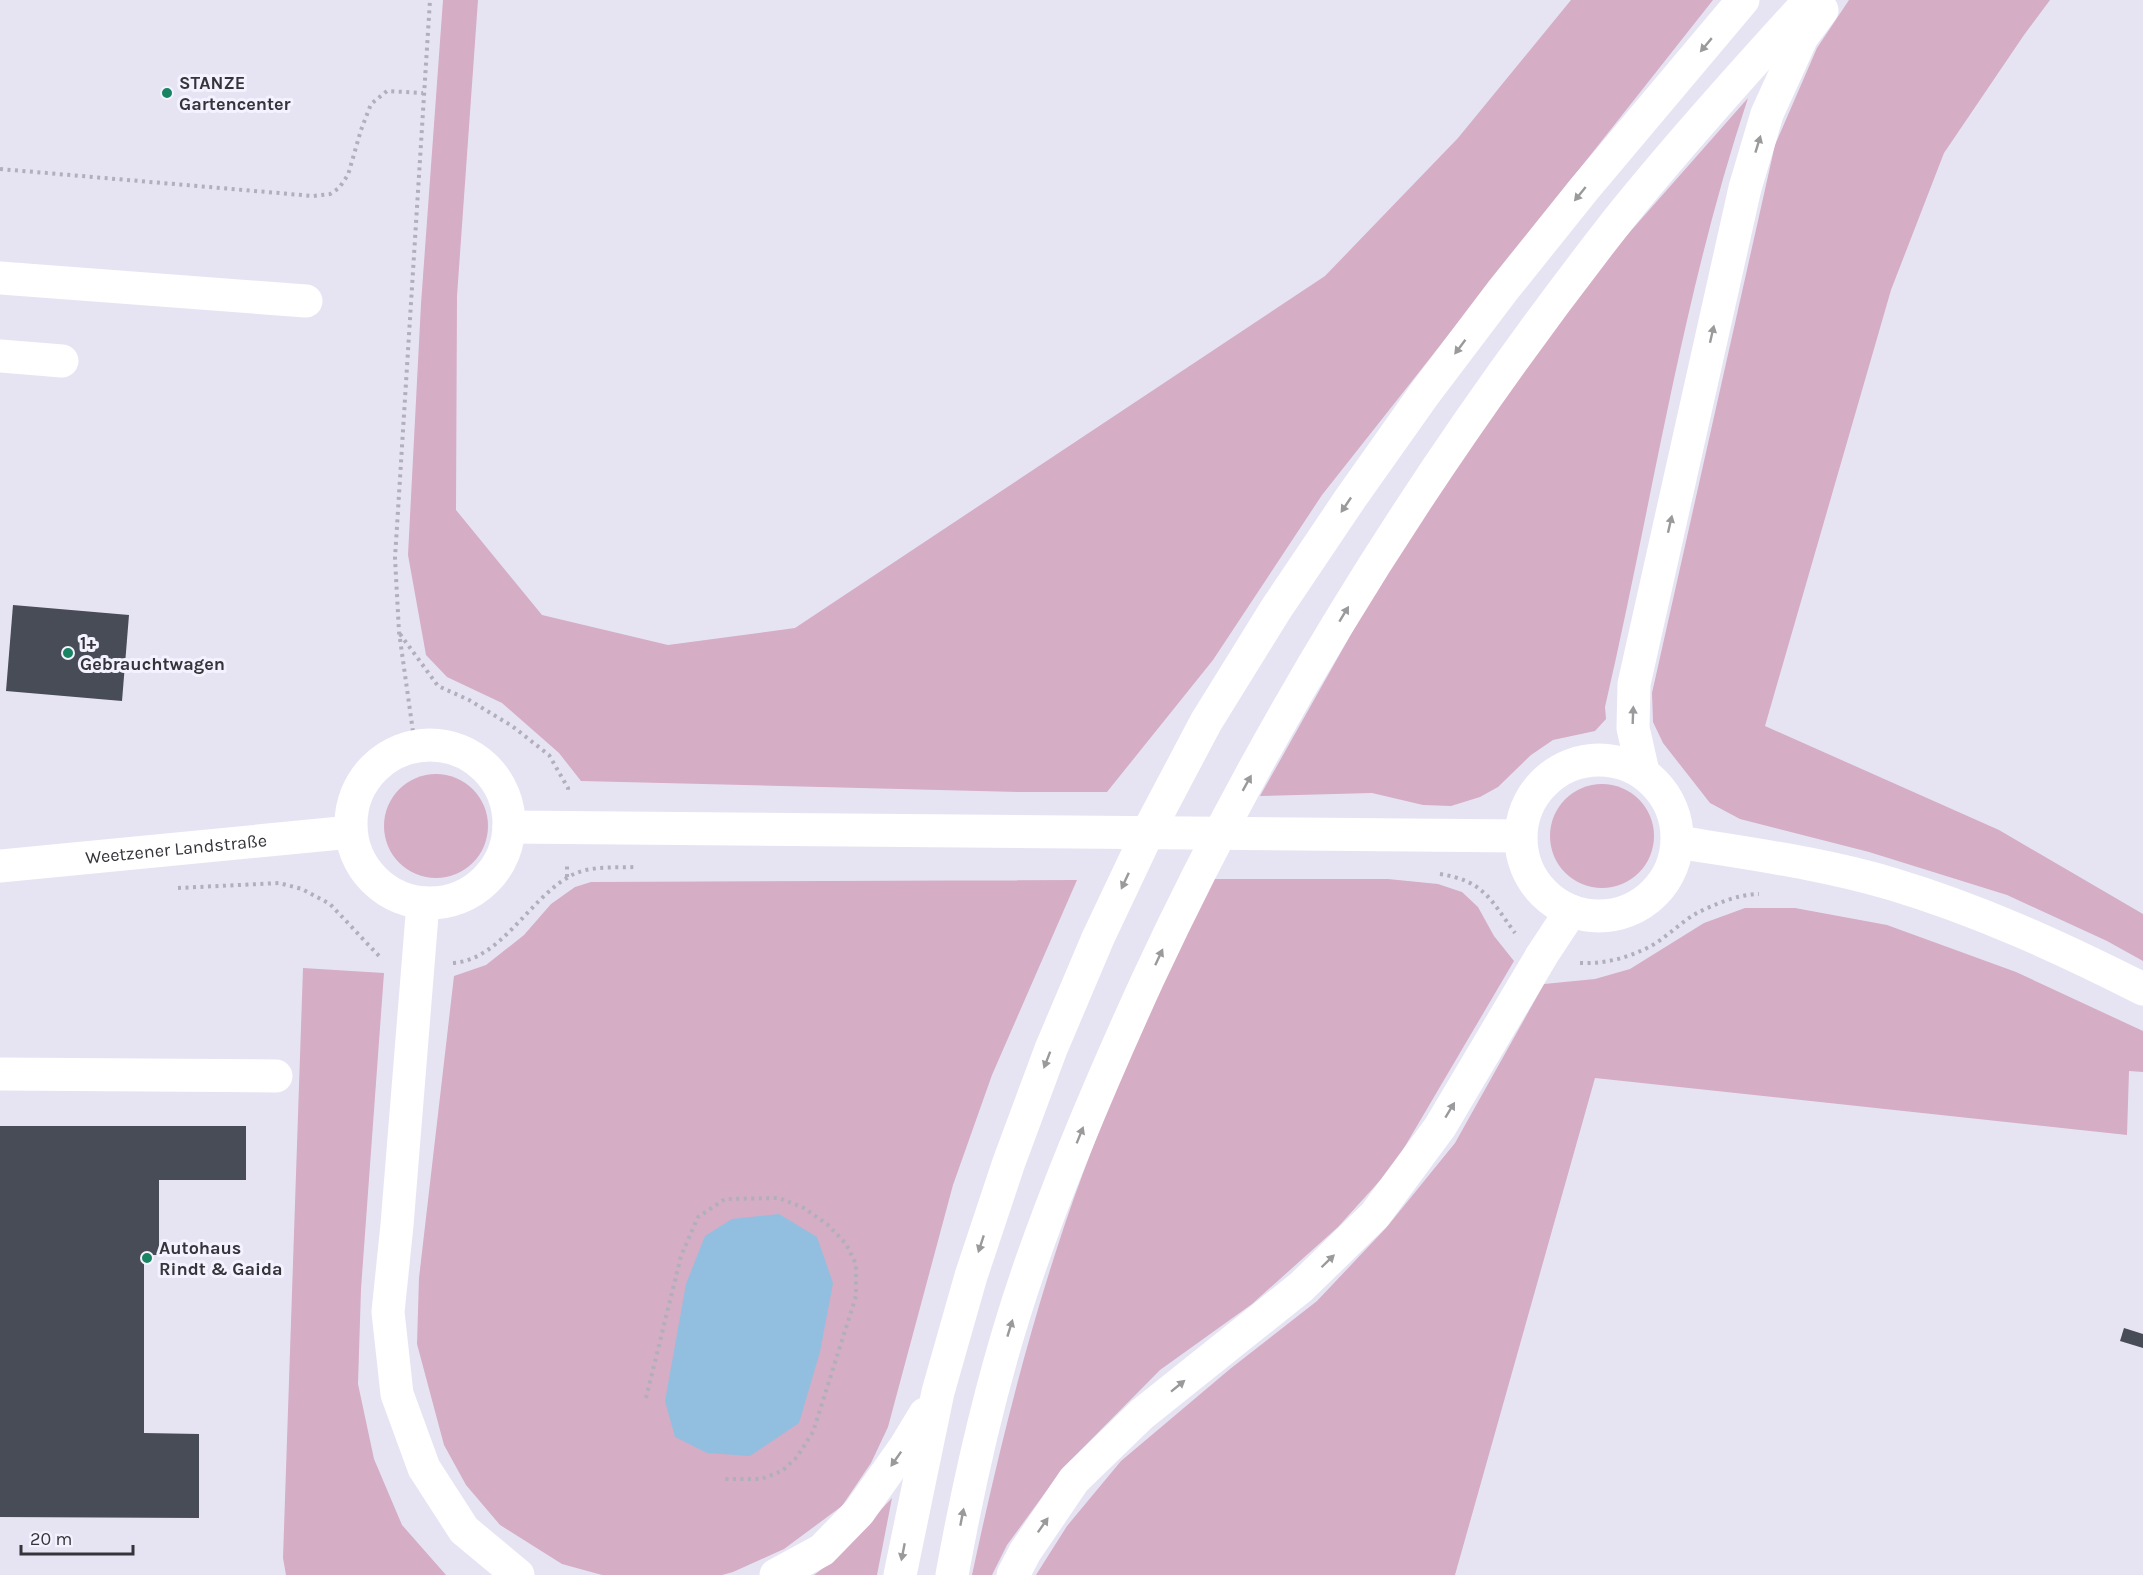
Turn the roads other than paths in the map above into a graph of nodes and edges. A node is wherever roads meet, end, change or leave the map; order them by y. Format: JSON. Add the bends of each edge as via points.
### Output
{"nodes":[{"id":1,"x":1743,"y":0,"type":"edge"},
{"id":2,"x":1810,"y":0,"type":"edge"},
{"id":3,"x":1829,"y":0,"type":"edge"},
{"id":4,"x":0,"y":278,"type":"edge"},
{"id":5,"x":306,"y":301,"type":"dead end"},
{"id":6,"x":0,"y":356,"type":"edge"},
{"id":7,"x":62,"y":361,"type":"dead end"},
{"id":8,"x":1643,"y":772,"type":"junction"},
{"id":9,"x":509,"y":827,"type":"junction"},
{"id":10,"x":351,"y":832,"type":"junction"},
{"id":11,"x":1520,"y":836,"type":"junction"},
{"id":12,"x":1678,"y":842,"type":"junction"},
{"id":13,"x":0,"y":866,"type":"edge"},
{"id":14,"x":423,"y":903,"type":"junction"},
{"id":15,"x":1571,"y":911,"type":"junction"},
{"id":16,"x":2143,"y":989,"type":"edge"},
{"id":17,"x":0,"y":1074,"type":"edge"},
{"id":18,"x":276,"y":1076,"type":"dead end"},
{"id":19,"x":938,"y":1392,"type":"junction"},
{"id":20,"x":518,"y":1575,"type":"edge"},
{"id":21,"x":776,"y":1575,"type":"edge"},
{"id":22,"x":900,"y":1575,"type":"edge"},
{"id":23,"x":952,"y":1575,"type":"edge"},
{"id":24,"x":1013,"y":1575,"type":"edge"}],
"edges":[{"from":1,"to":19,"type":"main road","one_way":true,"via":[[1576,199],[1425,393],[1313,554],[1206,722],[1145,838],[1051,1049],[974,1266]]},
{"from":23,"to":2,"type":"main road","one_way":true,"via":[[963,1513],[1004,1349],[1058,1189],[1112,1057],[1237,799],[1381,552],[1470,419],[1621,217],[1708,112]]},
{"from":8,"to":3,"type":"main road","one_way":true,"via":[[1633,728],[1634,684],[1745,188],[1772,105],[1803,37]]},
{"from":4,"to":5,"type":"main road"},
{"from":6,"to":7,"type":"main road"},
{"from":8,"to":11,"type":"main road","via":[[1608,759],[1572,764],[1555,773],[1530,800]]},
{"from":8,"to":12,"type":"main road","via":[[1673,810]]},
{"from":9,"to":10,"type":"main road","via":[[507,807],[489,771],[455,749],[435,745],[396,752],[366,776],[354,803]]},
{"from":9,"to":11,"type":"main road"},
{"from":9,"to":14,"type":"main road","via":[[501,860],[477,888],[442,903]]},
{"from":10,"to":13,"type":"main road","name":"Weetzener Landstraße"},
{"from":10,"to":14,"type":"main road","via":[[362,866],[374,880],[388,892]]},
{"from":11,"to":15,"type":"main road","via":[[1522,855],[1540,890]]},
{"from":12,"to":15,"type":"main road","via":[[1664,884],[1642,904],[1600,917]]},
{"from":12,"to":16,"type":"main road","via":[[1784,858],[1890,883],[2072,953]]},
{"from":14,"to":20,"type":"main road","via":[[388,1312],[397,1394],[424,1468],[464,1530]]},
{"from":24,"to":15,"type":"main road","one_way":true,"via":[[1074,1480],[1142,1414],[1301,1287],[1375,1215],[1440,1127]]},
{"from":17,"to":18,"type":"main road"},
{"from":19,"to":21,"type":"main road","one_way":true,"via":[[859,1512],[822,1550]]},
{"from":19,"to":22,"type":"main road","one_way":true}]}
